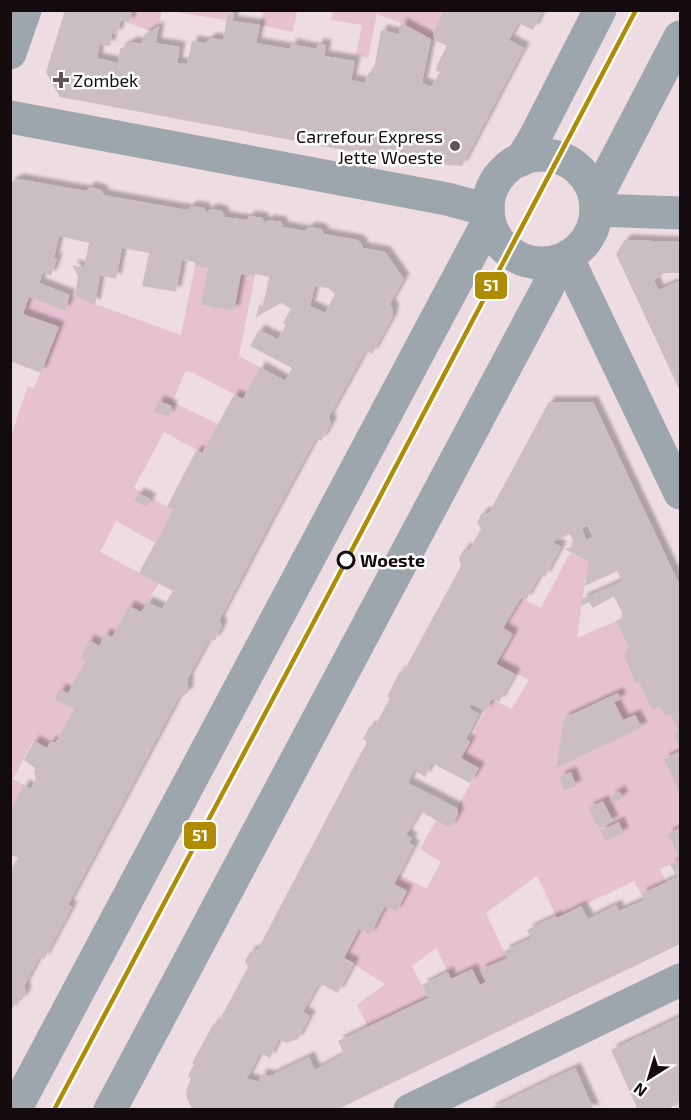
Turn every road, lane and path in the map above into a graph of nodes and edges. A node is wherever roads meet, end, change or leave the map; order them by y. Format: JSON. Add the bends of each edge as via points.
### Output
{"nodes":[{"id":1,"x":25,"y":10,"type":"edge"},
{"id":2,"x":600,"y":10,"type":"edge"},
{"id":3,"x":681,"y":37,"type":"edge"},
{"id":4,"x":10,"y":53,"type":"edge"},
{"id":5,"x":10,"y":117,"type":"edge"},
{"id":6,"x":521,"y":160,"type":"junction"},
{"id":7,"x":595,"y":205,"type":"junction"},
{"id":8,"x":681,"y":213,"type":"edge"},
{"id":9,"x":488,"y":215,"type":"junction"},
{"id":10,"x":562,"y":259,"type":"junction"},
{"id":11,"x":681,"y":493,"type":"edge"},
{"id":12,"x":681,"y":980,"type":"edge"},
{"id":13,"x":15,"y":1110,"type":"edge"},
{"id":14,"x":110,"y":1110,"type":"edge"},
{"id":15,"x":410,"y":1110,"type":"edge"}],
"edges":[{"from":1,"to":4,"type":"street"},
{"from":2,"to":6,"type":"street"},
{"from":3,"to":7,"type":"street"},
{"from":5,"to":9,"type":"street","via":[[435,196],[473,205]]},
{"from":6,"to":7,"type":"street","via":[[546,155],[573,166],[591,187]]},
{"from":6,"to":9,"type":"street","via":[[496,180]]},
{"from":7,"to":8,"type":"street"},
{"from":7,"to":10,"type":"street","via":[[588,238]]},
{"from":9,"to":10,"type":"street","via":[[496,238],[509,252],[540,264]]},
{"from":9,"to":13,"type":"street"},
{"from":10,"to":11,"type":"street"},
{"from":10,"to":14,"type":"street"},
{"from":12,"to":15,"type":"street"}]}
